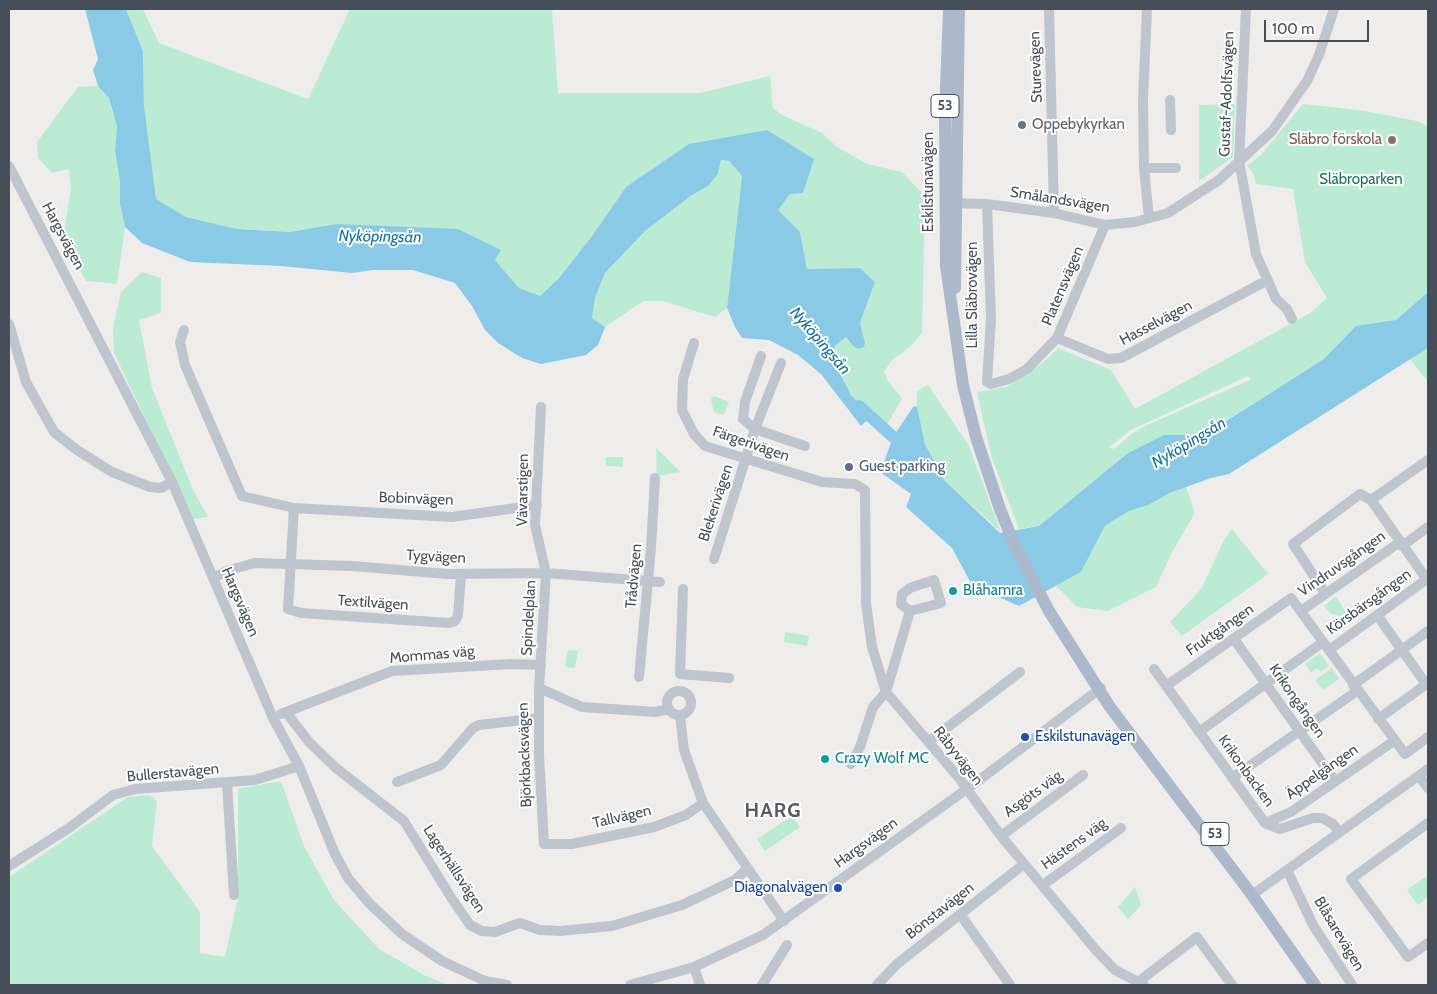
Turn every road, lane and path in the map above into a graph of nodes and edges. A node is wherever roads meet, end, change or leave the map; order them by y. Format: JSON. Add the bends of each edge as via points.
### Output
{"nodes":[{"id":1,"x":949,"y":9,"type":"edge"},
{"id":2,"x":958,"y":9,"type":"edge"},
{"id":3,"x":1049,"y":9,"type":"edge"},
{"id":4,"x":1147,"y":9,"type":"edge"},
{"id":5,"x":1246,"y":9,"type":"edge"},
{"id":6,"x":1334,"y":9,"type":"edge"},
{"id":7,"x":1170,"y":100,"type":"dead end"},
{"id":8,"x":1171,"y":130,"type":"dead end"},
{"id":9,"x":1239,"y":161,"type":"junction"},
{"id":10,"x":9,"y":166,"type":"edge"},
{"id":11,"x":1144,"y":168,"type":"junction"},
{"id":12,"x":1176,"y":168,"type":"dead end"},
{"id":13,"x":951,"y":203,"type":"junction"},
{"id":14,"x":987,"y":204,"type":"junction"},
{"id":15,"x":1054,"y":213,"type":"junction"},
{"id":16,"x":1149,"y":218,"type":"junction"},
{"id":17,"x":1105,"y":224,"type":"junction"},
{"id":18,"x":1266,"y":281,"type":"junction"},
{"id":19,"x":1292,"y":319,"type":"dead end"},
{"id":20,"x":9,"y":324,"type":"edge"},
{"id":21,"x":184,"y":330,"type":"dead end"},
{"id":22,"x":1057,"y":338,"type":"junction"},
{"id":23,"x":694,"y":343,"type":"dead end"},
{"id":24,"x":761,"y":356,"type":"dead end"},
{"id":25,"x":781,"y":363,"type":"dead end"},
{"id":26,"x":991,"y":384,"type":"joint"},
{"id":27,"x":541,"y":407,"type":"dead end"},
{"id":28,"x":755,"y":429,"type":"junction"},
{"id":29,"x":805,"y":446,"type":"dead end"},
{"id":30,"x":746,"y":459,"type":"junction"},
{"id":31,"x":1428,"y":460,"type":"edge"},
{"id":32,"x":655,"y":478,"type":"dead end"},
{"id":33,"x":172,"y":482,"type":"junction"},
{"id":34,"x":865,"y":490,"type":"joint"},
{"id":35,"x":1371,"y":500,"type":"junction"},
{"id":36,"x":537,"y":505,"type":"junction"},
{"id":37,"x":294,"y":508,"type":"junction"},
{"id":38,"x":1428,"y":527,"type":"edge"},
{"id":39,"x":1401,"y":544,"type":"junction"},
{"id":40,"x":714,"y":558,"type":"dead end"},
{"id":41,"x":289,"y":564,"type":"junction"},
{"id":42,"x":546,"y":573,"type":"junction"},
{"id":43,"x":461,"y":574,"type":"junction"},
{"id":44,"x":1427,"y":576,"type":"edge"},
{"id":45,"x":213,"y":578,"type":"junction"},
{"id":46,"x":648,"y":581,"type":"junction"},
{"id":47,"x":660,"y":582,"type":"dead end"},
{"id":48,"x":684,"y":589,"type":"dead end"},
{"id":49,"x":1325,"y":593,"type":"junction"},
{"id":50,"x":910,"y":611,"type":"dead end"},
{"id":51,"x":1301,"y":611,"type":"junction"},
{"id":52,"x":1377,"y":615,"type":"junction"},
{"id":53,"x":1428,"y":631,"type":"edge"},
{"id":54,"x":1234,"y":639,"type":"junction"},
{"id":55,"x":1326,"y":646,"type":"junction"},
{"id":56,"x":1402,"y":650,"type":"junction"},
{"id":57,"x":542,"y":665,"type":"junction"},
{"id":58,"x":1154,"y":669,"type":"dead end"},
{"id":59,"x":1020,"y":672,"type":"dead end"},
{"id":60,"x":680,"y":674,"type":"junction"},
{"id":61,"x":639,"y":677,"type":"dead end"},
{"id":62,"x":729,"y":678,"type":"dead end"},
{"id":63,"x":1266,"y":683,"type":"junction"},
{"id":64,"x":1427,"y":684,"type":"edge"},
{"id":65,"x":1166,"y":686,"type":"junction"},
{"id":66,"x":539,"y":688,"type":"junction"},
{"id":67,"x":1101,"y":688,"type":"junction"},
{"id":68,"x":1355,"y":688,"type":"junction"},
{"id":69,"x":679,"y":692,"type":"junction"},
{"id":70,"x":886,"y":692,"type":"junction"},
{"id":71,"x":670,"y":709,"type":"junction"},
{"id":72,"x":286,"y":712,"type":"junction"},
{"id":73,"x":680,"y":715,"type":"junction"},
{"id":74,"x":273,"y":718,"type":"junction"},
{"id":75,"x":539,"y":718,"type":"junction"},
{"id":76,"x":1378,"y":719,"type":"junction"},
{"id":77,"x":1199,"y":732,"type":"junction"},
{"id":78,"x":1299,"y":732,"type":"junction"},
{"id":79,"x":1428,"y":737,"type":"edge"},
{"id":80,"x":1394,"y":741,"type":"junction"},
{"id":81,"x":928,"y":742,"type":"junction"},
{"id":82,"x":851,"y":764,"type":"dead end"},
{"id":83,"x":299,"y":766,"type":"junction"},
{"id":84,"x":1428,"y":769,"type":"edge"},
{"id":85,"x":1083,"y":775,"type":"dead end"},
{"id":86,"x":1419,"y":776,"type":"junction"},
{"id":87,"x":1232,"y":778,"type":"junction"},
{"id":88,"x":1335,"y":781,"type":"junction"},
{"id":89,"x":397,"y":782,"type":"dead end"},
{"id":90,"x":227,"y":783,"type":"junction"},
{"id":91,"x":966,"y":788,"type":"junction"},
{"id":92,"x":1428,"y":788,"type":"edge"},
{"id":93,"x":703,"y":803,"type":"junction"},
{"id":94,"x":1265,"y":823,"type":"junction"},
{"id":95,"x":1428,"y":823,"type":"edge"},
{"id":96,"x":1121,"y":828,"type":"dead end"},
{"id":97,"x":1339,"y":832,"type":"junction"},
{"id":98,"x":1001,"y":836,"type":"junction"},
{"id":99,"x":544,"y":844,"type":"joint"},
{"id":100,"x":1024,"y":864,"type":"junction"},
{"id":101,"x":9,"y":866,"type":"edge"},
{"id":102,"x":747,"y":869,"type":"junction"},
{"id":103,"x":1287,"y":870,"type":"junction"},
{"id":104,"x":1043,"y":885,"type":"junction"},
{"id":105,"x":1255,"y":893,"type":"junction"},
{"id":106,"x":234,"y":895,"type":"dead end"},
{"id":107,"x":960,"y":914,"type":"junction"},
{"id":108,"x":784,"y":921,"type":"junction"},
{"id":109,"x":1428,"y":943,"type":"edge"},
{"id":110,"x":787,"y":945,"type":"dead end"},
{"id":111,"x":694,"y":967,"type":"junction"},
{"id":112,"x":1141,"y":984,"type":"edge"},
{"id":113,"x":507,"y":985,"type":"edge"},
{"id":114,"x":632,"y":985,"type":"edge"},
{"id":115,"x":700,"y":985,"type":"edge"},
{"id":116,"x":762,"y":985,"type":"edge"},
{"id":117,"x":877,"y":985,"type":"edge"},
{"id":118,"x":1010,"y":985,"type":"edge"},
{"id":119,"x":1232,"y":985,"type":"edge"},
{"id":120,"x":1315,"y":985,"type":"edge"},
{"id":121,"x":1321,"y":985,"type":"edge"},
{"id":122,"x":1352,"y":985,"type":"edge"}],
"edges":[{"from":1,"to":13,"type":"main road","name":"Eskilstunavägen","number":"53","via":[[945,115]]},
{"from":2,"to":13,"type":"main road","name":"Eskilstunavägen","number":"53"},
{"from":3,"to":15,"type":"street","name":"Sturevägen"},
{"from":4,"to":11,"type":"street"},
{"from":5,"to":9,"type":"street","name":"Gustaf-Adolfsvägen"},
{"from":6,"to":9,"type":"street","name":"Smålandsvägen","via":[[1319,56],[1307,80],[1272,131]]},
{"from":7,"to":8,"type":"street"},
{"from":9,"to":16,"type":"street","name":"Smålandsvägen","via":[[1202,192],[1168,213]]},
{"from":9,"to":18,"type":"street","name":"Gustaf-Adolfsvägen","via":[[1256,254]]},
{"from":10,"to":33,"type":"street","name":"Hargsvägen"},
{"from":11,"to":12,"type":"street"},
{"from":11,"to":16,"type":"street"},
{"from":13,"to":14,"type":"street","name":"Smålandsvägen"},
{"from":13,"to":67,"type":"main road","name":"Eskilstunavägen","number":"53","via":[[946,266],[963,385],[976,437],[1014,544],[1049,611]]},
{"from":14,"to":15,"type":"street","name":"Smålandsvägen"},
{"from":14,"to":26,"type":"street","name":"Lilla Släbrovägen","via":[[991,319],[987,382]]},
{"from":15,"to":17,"type":"street","name":"Smålandsvägen"},
{"from":16,"to":17,"type":"street","name":"Smålandsvägen"},
{"from":17,"to":22,"type":"street","name":"Platensvägen"},
{"from":18,"to":19,"type":"street","name":"Gustaf-Adolfsvägen"},
{"from":18,"to":22,"type":"street","name":"Hasselvägen","via":[[1121,358],[1108,359]]},
{"from":20,"to":33,"type":"street","via":[[26,382],[54,432],[112,472],[150,487],[161,488]]},
{"from":21,"to":37,"type":"street","name":"Bobinvägen","via":[[180,342],[185,365],[242,496]]},
{"from":22,"to":26,"type":"street","name":"Platensvägen","via":[[1027,369]]},
{"from":23,"to":30,"type":"street","name":"Färgerivägen","via":[[683,379],[682,410],[694,434],[705,446]]},
{"from":24,"to":28,"type":"street","via":[[745,402],[743,419]]},
{"from":25,"to":28,"type":"street","name":"Blekerivägen"},
{"from":27,"to":36,"type":"street","name":"Vävarstigen"},
{"from":28,"to":29,"type":"street"},
{"from":28,"to":30,"type":"street","name":"Blekerivägen"},
{"from":30,"to":34,"type":"street","name":"Färgerivägen","via":[[822,482],[855,484]]},
{"from":30,"to":40,"type":"street","name":"Blekerivägen"},
{"from":31,"to":35,"type":"street"},
{"from":32,"to":46,"type":"street","name":"Trådvägen"},
{"from":33,"to":45,"type":"street","name":"Hargsvägen"},
{"from":34,"to":70,"type":"street","name":"Råbyvägen","via":[[866,603],[872,647]]},
{"from":35,"to":39,"type":"street"},
{"from":35,"to":49,"type":"street","via":[[1360,494],[1293,544]]},
{"from":36,"to":37,"type":"street","name":"Bobinvägen","via":[[452,517]]},
{"from":36,"to":42,"type":"street","name":"Vävarstigen","via":[[535,525]]},
{"from":37,"to":41,"type":"street"},
{"from":38,"to":39,"type":"street","name":"Vindruvsgången"},
{"from":39,"to":44,"type":"street"},
{"from":39,"to":49,"type":"street","name":"Vindruvsgången"},
{"from":41,"to":43,"type":"street","name":"Tygvägen"},
{"from":41,"to":43,"type":"street","name":"Textilvägen","via":[[288,610],[449,623],[458,616]]},
{"from":41,"to":45,"type":"street","name":"Tygvägen","via":[[255,563]]},
{"from":42,"to":43,"type":"street","name":"Tygvägen"},
{"from":42,"to":46,"type":"street","name":"Tygvägen"},
{"from":42,"to":57,"type":"street","name":"Spindelplan"},
{"from":44,"to":52,"type":"street","name":"Körsbärsgången"},
{"from":45,"to":74,"type":"street","name":"Hargsvägen"},
{"from":46,"to":47,"type":"street","name":"Tygvägen"},
{"from":46,"to":61,"type":"street","name":"Trådvägen"},
{"from":48,"to":60,"type":"street"},
{"from":49,"to":51,"type":"street","name":"Vindruvsgången"},
{"from":50,"to":70,"type":"street"},
{"from":51,"to":54,"type":"street","name":"Fruktgången","via":[[1290,598]]},
{"from":51,"to":55,"type":"street"},
{"from":52,"to":55,"type":"street","name":"Körsbärsgången"},
{"from":52,"to":56,"type":"street"},
{"from":53,"to":56,"type":"street"},
{"from":54,"to":63,"type":"street","name":"Krikongången"},
{"from":54,"to":65,"type":"street","name":"Fruktgången"},
{"from":55,"to":63,"type":"street","name":"Körsbärsgången"},
{"from":55,"to":68,"type":"street"},
{"from":56,"to":64,"type":"street"},
{"from":56,"to":68,"type":"street"},
{"from":57,"to":66,"type":"street","name":"Björkbacksvägen"},
{"from":57,"to":72,"type":"street","name":"Mommas väg","via":[[392,671]]},
{"from":58,"to":65,"type":"street","name":"Krikonbacken"},
{"from":59,"to":81,"type":"street"},
{"from":60,"to":62,"type":"street"},
{"from":60,"to":69,"type":"street"},
{"from":63,"to":77,"type":"street","name":"Körsbärsgången"},
{"from":63,"to":78,"type":"street","name":"Krikongången"},
{"from":64,"to":76,"type":"street"},
{"from":65,"to":77,"type":"street","name":"Krikonbacken"},
{"from":66,"to":71,"type":"street","via":[[582,707],[655,712]]},
{"from":66,"to":75,"type":"street","name":"Björkbacksvägen"},
{"from":67,"to":91,"type":"street","name":"Hargsvägen"},
{"from":67,"to":105,"type":"main road","name":"Eskilstunavägen","number":"53","via":[[1110,707]]},
{"from":68,"to":76,"type":"street"},
{"from":68,"to":78,"type":"street"},
{"from":69,"to":71,"type":"street","via":[[669,699]]},
{"from":69,"to":73,"type":"street","via":[[687,694],[691,701],[690,709]]},
{"from":70,"to":81,"type":"street","name":"Råbyvägen"},
{"from":70,"to":82,"type":"street","via":[[873,707]]},
{"from":71,"to":73,"type":"street"},
{"from":72,"to":74,"type":"street","name":"Mommas väg"},
{"from":72,"to":102,"type":"street","name":"Lagerhällsvägen","via":[[336,768],[404,821],[470,925],[482,931],[495,932],[520,924],[560,931],[612,926],[682,905],[734,880]]},
{"from":73,"to":93,"type":"street","via":[[684,750]]},
{"from":74,"to":83,"type":"street","name":"Hargsvägen"},
{"from":75,"to":89,"type":"street","via":[[479,725],[441,765]]},
{"from":75,"to":99,"type":"street","name":"Björkbacksvägen"},
{"from":76,"to":80,"type":"street"},
{"from":77,"to":87,"type":"street","name":"Krikonbacken"},
{"from":78,"to":87,"type":"street"},
{"from":78,"to":88,"type":"street","name":"Krikongången"},
{"from":79,"to":80,"type":"street","via":[[1404,754]]},
{"from":80,"to":88,"type":"street","name":"Äppelgången"},
{"from":81,"to":91,"type":"street","name":"Råbyvägen"},
{"from":83,"to":90,"type":"street","name":"Bullerstavägen","via":[[255,780]]},
{"from":83,"to":113,"type":"street","name":"Hargsvägen","via":[[335,854],[348,878],[369,903],[402,934],[442,960],[485,981]]},
{"from":84,"to":86,"type":"street"},
{"from":85,"to":98,"type":"street","name":"Asgöts väg"},
{"from":86,"to":92,"type":"street"},
{"from":86,"to":97,"type":"street"},
{"from":87,"to":94,"type":"street","name":"Krikonbacken"},
{"from":88,"to":94,"type":"street","name":"Äppelgången","via":[[1291,812]]},
{"from":90,"to":101,"type":"street","name":"Bullerstavägen","via":[[135,789],[113,795]]},
{"from":90,"to":106,"type":"street"},
{"from":91,"to":98,"type":"street","name":"Råbyvägen"},
{"from":91,"to":108,"type":"street","name":"Hargsvägen"},
{"from":93,"to":99,"type":"street","name":"Tallvägen","via":[[686,815],[654,827],[572,844]]},
{"from":93,"to":102,"type":"street"},
{"from":94,"to":97,"type":"street","name":"Krikonbacken","via":[[1280,829],[1322,818]]},
{"from":95,"to":109,"type":"street","via":[[1352,879],[1408,957]]},
{"from":96,"to":104,"type":"street","name":"Hästens väg"},
{"from":97,"to":103,"type":"street"},
{"from":98,"to":100,"type":"street","name":"Råbyvägen"},
{"from":100,"to":104,"type":"street","name":"Råbyvägen"},
{"from":100,"to":107,"type":"street","name":"Bönstavägen"},
{"from":102,"to":108,"type":"street"},
{"from":103,"to":105,"type":"street"},
{"from":103,"to":122,"type":"street","name":"Blåsarevägen","via":[[1312,925]]},
{"from":104,"to":112,"type":"street","name":"Råbyvägen","via":[[1115,970]]},
{"from":105,"to":120,"type":"main road","name":"Eskilstunavägen","number":"53"},
{"from":105,"to":121,"type":"main road","name":"Eskilstunavägen","number":"53"},
{"from":107,"to":117,"type":"street","name":"Bönstavägen","via":[[897,964]]},
{"from":107,"to":118,"type":"street"},
{"from":108,"to":111,"type":"street","name":"Hargsvägen","via":[[737,948]]},
{"from":110,"to":116,"type":"street"},
{"from":111,"to":114,"type":"street","name":"Hargsvägen"},
{"from":111,"to":115,"type":"street"},
{"from":112,"to":119,"type":"street","via":[[1197,936]]}]}
